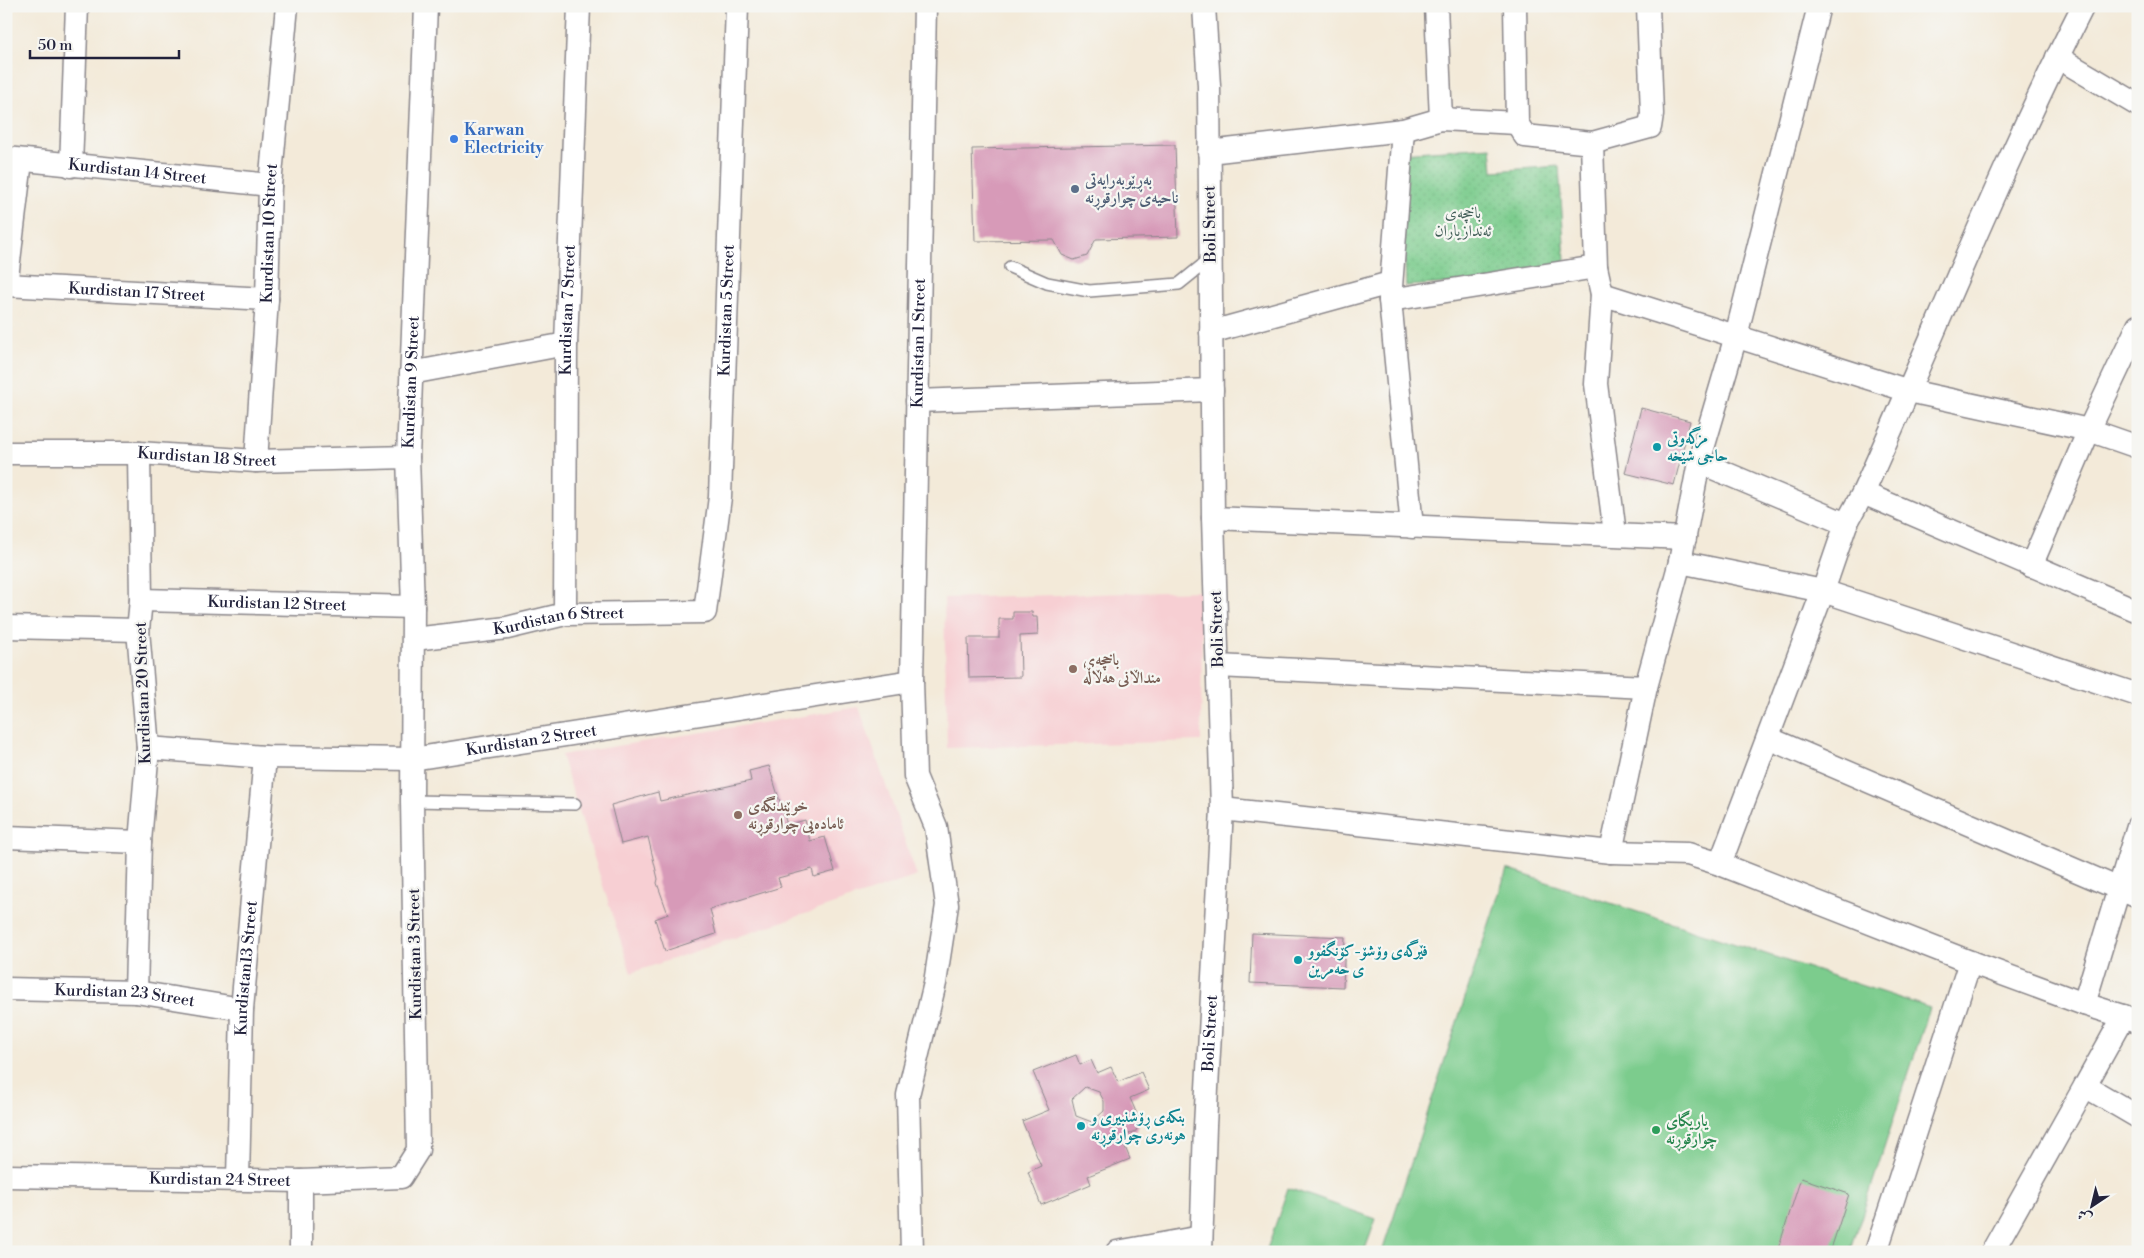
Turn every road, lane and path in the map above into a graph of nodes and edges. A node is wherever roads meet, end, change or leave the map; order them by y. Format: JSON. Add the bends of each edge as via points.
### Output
{"nodes":[{"id":1,"x":77,"y":6,"type":"edge"},
{"id":2,"x":287,"y":6,"type":"edge"},
{"id":3,"x":426,"y":6,"type":"edge"},
{"id":4,"x":579,"y":6,"type":"edge"},
{"id":5,"x":737,"y":6,"type":"edge"},
{"id":6,"x":1204,"y":6,"type":"edge"},
{"id":7,"x":1436,"y":6,"type":"edge"},
{"id":8,"x":1515,"y":6,"type":"edge"},
{"id":9,"x":1648,"y":6,"type":"edge"},
{"id":10,"x":1819,"y":6,"type":"edge"},
{"id":11,"x":2083,"y":6,"type":"edge"},
{"id":12,"x":923,"y":7,"type":"edge"},
{"id":13,"x":2057,"y":57,"type":"junction"},
{"id":14,"x":2138,"y":105,"type":"edge"},
{"id":15,"x":1441,"y":119,"type":"junction"},
{"id":16,"x":1517,"y":123,"type":"junction"},
{"id":17,"x":1403,"y":130,"type":"junction"},
{"id":18,"x":1592,"y":143,"type":"junction"},
{"id":19,"x":1209,"y":152,"type":"junction"},
{"id":20,"x":14,"y":159,"type":"edge"},
{"id":21,"x":71,"y":166,"type":"junction"},
{"id":22,"x":270,"y":185,"type":"junction"},
{"id":23,"x":1210,"y":259,"type":"junction"},
{"id":24,"x":1010,"y":267,"type":"dead end"},
{"id":25,"x":1596,"y":267,"type":"junction"},
{"id":26,"x":6,"y":286,"type":"edge"},
{"id":27,"x":1390,"y":291,"type":"junction"},
{"id":28,"x":1602,"y":294,"type":"junction"},
{"id":29,"x":267,"y":299,"type":"junction"},
{"id":30,"x":2138,"y":326,"type":"edge"},
{"id":31,"x":1211,"y":332,"type":"junction"},
{"id":32,"x":1736,"y":336,"type":"junction"},
{"id":33,"x":566,"y":344,"type":"junction"},
{"id":34,"x":411,"y":373,"type":"junction"},
{"id":35,"x":1212,"y":390,"type":"junction"},
{"id":36,"x":1909,"y":391,"type":"junction"},
{"id":37,"x":917,"y":401,"type":"junction"},
{"id":38,"x":2089,"y":430,"type":"junction"},
{"id":39,"x":2138,"y":447,"type":"edge"},
{"id":40,"x":6,"y":453,"type":"edge"},
{"id":41,"x":139,"y":453,"type":"junction"},
{"id":42,"x":408,"y":457,"type":"junction"},
{"id":43,"x":256,"y":461,"type":"junction"},
{"id":44,"x":1699,"y":462,"type":"junction"},
{"id":45,"x":1863,"y":493,"type":"junction"},
{"id":46,"x":1214,"y":518,"type":"junction"},
{"id":47,"x":1846,"y":524,"type":"junction"},
{"id":48,"x":1412,"y":527,"type":"junction"},
{"id":49,"x":1614,"y":534,"type":"junction"},
{"id":50,"x":1685,"y":538,"type":"junction"},
{"id":51,"x":1680,"y":562,"type":"junction"},
{"id":52,"x":2031,"y":566,"type":"junction"},
{"id":53,"x":1823,"y":591,"type":"junction"},
{"id":54,"x":141,"y":600,"type":"junction"},
{"id":55,"x":414,"y":607,"type":"junction"},
{"id":56,"x":2138,"y":611,"type":"edge"},
{"id":57,"x":705,"y":612,"type":"joint"},
{"id":58,"x":565,"y":614,"type":"junction"},
{"id":59,"x":6,"y":627,"type":"edge"},
{"id":60,"x":138,"y":630,"type":"junction"},
{"id":61,"x":414,"y":639,"type":"junction"},
{"id":62,"x":1218,"y":666,"type":"junction"},
{"id":63,"x":912,"y":681,"type":"junction"},
{"id":64,"x":1646,"y":687,"type":"junction"},
{"id":65,"x":2138,"y":695,"type":"edge"},
{"id":66,"x":1768,"y":738,"type":"junction"},
{"id":67,"x":148,"y":748,"type":"junction"},
{"id":68,"x":265,"y":757,"type":"junction"},
{"id":69,"x":412,"y":759,"type":"junction"},
{"id":70,"x":412,"y":801,"type":"junction"},
{"id":71,"x":575,"y":804,"type":"dead end"},
{"id":72,"x":1222,"y":809,"type":"junction"},
{"id":73,"x":2138,"y":826,"type":"edge"},
{"id":74,"x":6,"y":837,"type":"edge"},
{"id":75,"x":140,"y":842,"type":"junction"},
{"id":76,"x":1611,"y":852,"type":"junction"},
{"id":77,"x":1720,"y":864,"type":"junction"},
{"id":78,"x":2128,"y":892,"type":"edge"},
{"id":79,"x":1970,"y":962,"type":"junction"},
{"id":80,"x":6,"y":989,"type":"edge"},
{"id":81,"x":136,"y":992,"type":"junction"},
{"id":82,"x":2084,"y":1004,"type":"junction"},
{"id":83,"x":242,"y":1009,"type":"junction"},
{"id":84,"x":2131,"y":1018,"type":"edge"},
{"id":85,"x":2086,"y":1086,"type":"junction"},
{"id":86,"x":2138,"y":1117,"type":"edge"},
{"id":87,"x":418,"y":1150,"type":"joint"},
{"id":88,"x":6,"y":1176,"type":"edge"},
{"id":89,"x":238,"y":1180,"type":"junction"},
{"id":90,"x":302,"y":1180,"type":"junction"},
{"id":91,"x":1201,"y":1244,"type":"edge"},
{"id":92,"x":301,"y":1252,"type":"edge"},
{"id":93,"x":912,"y":1252,"type":"edge"},
{"id":94,"x":1117,"y":1252,"type":"edge"},
{"id":95,"x":1876,"y":1252,"type":"edge"},
{"id":96,"x":1992,"y":1252,"type":"edge"}],
"edges":[{"from":1,"to":21,"type":"street"},
{"from":2,"to":22,"type":"street","name":"Kurdistan 10 Street"},
{"from":3,"to":34,"type":"street","name":"Kurdistan 9 Street"},
{"from":4,"to":33,"type":"street","name":"Kurdistan 7 Street"},
{"from":5,"to":57,"type":"street","name":"Kurdistan 5 Street","via":[[720,497]]},
{"from":6,"to":19,"type":"street","name":"Boli Street"},
{"from":7,"to":15,"type":"street"},
{"from":8,"to":16,"type":"street"},
{"from":9,"to":18,"type":"street","via":[[1650,127]]},
{"from":10,"to":32,"type":"street"},
{"from":11,"to":13,"type":"street"},
{"from":12,"to":37,"type":"street","name":"Kurdistan 1 Street"},
{"from":13,"to":14,"type":"street"},
{"from":13,"to":36,"type":"street","via":[[1978,228]]},
{"from":15,"to":16,"type":"street"},
{"from":15,"to":17,"type":"street"},
{"from":16,"to":18,"type":"street","via":[[1526,136]]},
{"from":17,"to":19,"type":"street"},
{"from":17,"to":27,"type":"street"},
{"from":18,"to":25,"type":"street"},
{"from":19,"to":23,"type":"street","name":"Boli Street"},
{"from":20,"to":21,"type":"street","name":"Kurdistan 14 Street"},
{"from":20,"to":26,"type":"street"},
{"from":21,"to":22,"type":"street","name":"Kurdistan 14 Street"},
{"from":22,"to":29,"type":"street","name":"Kurdistan 10 Street"},
{"from":23,"to":24,"type":"lane","via":[[1179,284],[1089,291],[1047,282]]},
{"from":23,"to":31,"type":"street","name":"Boli Street"},
{"from":25,"to":27,"type":"street"},
{"from":25,"to":28,"type":"street"},
{"from":26,"to":29,"type":"street","name":"Kurdistan 17 Street"},
{"from":27,"to":31,"type":"street"},
{"from":27,"to":48,"type":"street"},
{"from":28,"to":32,"type":"street"},
{"from":28,"to":49,"type":"street","via":[[1596,384]]},
{"from":29,"to":43,"type":"street","name":"Kurdistan 10 Street"},
{"from":30,"to":38,"type":"street"},
{"from":31,"to":35,"type":"street","name":"Boli Street"},
{"from":32,"to":36,"type":"street"},
{"from":32,"to":44,"type":"street"},
{"from":33,"to":34,"type":"street"},
{"from":33,"to":58,"type":"street","name":"Kurdistan 7 Street"},
{"from":34,"to":42,"type":"street","name":"Kurdistan 9 Street"},
{"from":35,"to":37,"type":"street"},
{"from":35,"to":46,"type":"street","name":"Boli Street"},
{"from":36,"to":38,"type":"street"},
{"from":36,"to":45,"type":"street"},
{"from":37,"to":63,"type":"street","name":"Kurdistan 1 Street"},
{"from":38,"to":39,"type":"street"},
{"from":38,"to":52,"type":"street"},
{"from":40,"to":41,"type":"street","name":"Kurdistan 18 Street"},
{"from":41,"to":43,"type":"street","name":"Kurdistan 18 Street"},
{"from":41,"to":54,"type":"street","name":"Kurdistan 20 Street"},
{"from":42,"to":43,"type":"street","name":"Kurdistan 18 Street"},
{"from":42,"to":55,"type":"street","name":"Kurdistan 9 Street"},
{"from":44,"to":47,"type":"street"},
{"from":44,"to":50,"type":"street"},
{"from":45,"to":47,"type":"street"},
{"from":45,"to":52,"type":"street"},
{"from":46,"to":48,"type":"street"},
{"from":46,"to":62,"type":"street","name":"Boli Street"},
{"from":47,"to":53,"type":"street"},
{"from":48,"to":49,"type":"street"},
{"from":49,"to":50,"type":"street"},
{"from":50,"to":51,"type":"street"},
{"from":51,"to":53,"type":"street"},
{"from":51,"to":64,"type":"street"},
{"from":52,"to":56,"type":"street"},
{"from":53,"to":65,"type":"street"},
{"from":53,"to":66,"type":"street"},
{"from":54,"to":55,"type":"street","name":"Kurdistan 12 Street"},
{"from":54,"to":60,"type":"street","name":"Kurdistan 20 Street"},
{"from":55,"to":61,"type":"street","name":"Kurdistan 9 Street"},
{"from":57,"to":58,"type":"street","name":"Kurdistan 6 Street"},
{"from":58,"to":61,"type":"street","name":"Kurdistan 6 Street","via":[[507,628]]},
{"from":59,"to":60,"type":"street"},
{"from":60,"to":67,"type":"street","name":"Kurdistan 20 Street"},
{"from":61,"to":69,"type":"street","name":"Kurdistan 9 Street"},
{"from":62,"to":64,"type":"street"},
{"from":62,"to":72,"type":"street","name":"Boli Street"},
{"from":63,"to":69,"type":"street","name":"Kurdistan 2 Street"},
{"from":63,"to":93,"type":"street","name":"Kurdistan 1 Street","via":[[915,776],[936,828],[947,906],[935,983],[908,1095]]},
{"from":64,"to":76,"type":"street"},
{"from":66,"to":77,"type":"street"},
{"from":66,"to":78,"type":"street"},
{"from":67,"to":68,"type":"street","name":"Kurdistan 2 Street"},
{"from":67,"to":75,"type":"street","name":"Kurdistan 20 Street"},
{"from":68,"to":69,"type":"street","name":"Kurdistan 2 Street"},
{"from":68,"to":83,"type":"street","name":"Kurdistan13 Street"},
{"from":69,"to":70,"type":"street","name":"Kurdistan 3 Street"},
{"from":70,"to":71,"type":"lane"},
{"from":70,"to":87,"type":"street","name":"Kurdistan 3 Street"},
{"from":72,"to":76,"type":"street"},
{"from":72,"to":91,"type":"street","name":"Boli Street"},
{"from":73,"to":78,"type":"street"},
{"from":74,"to":75,"type":"street"},
{"from":75,"to":81,"type":"street","name":"Kurdistan 20 Street"},
{"from":76,"to":77,"type":"street","via":[[1688,854]]},
{"from":77,"to":79,"type":"street"},
{"from":78,"to":82,"type":"street"},
{"from":79,"to":82,"type":"street"},
{"from":79,"to":95,"type":"street"},
{"from":80,"to":81,"type":"street","name":"Kurdistan 23 Street"},
{"from":81,"to":83,"type":"street","name":"Kurdistan 23 Street"},
{"from":82,"to":84,"type":"street"},
{"from":83,"to":89,"type":"street","name":"Kurdistan13 Street"},
{"from":84,"to":85,"type":"street"},
{"from":85,"to":86,"type":"street"},
{"from":85,"to":96,"type":"street"},
{"from":87,"to":90,"type":"street","name":"Kurdistan 24 Street","via":[[401,1177]]},
{"from":88,"to":89,"type":"street","name":"Kurdistan 24 Street"},
{"from":89,"to":90,"type":"street","name":"Kurdistan 24 Street"},
{"from":90,"to":92,"type":"street"},
{"from":91,"to":94,"type":"street"}]}
